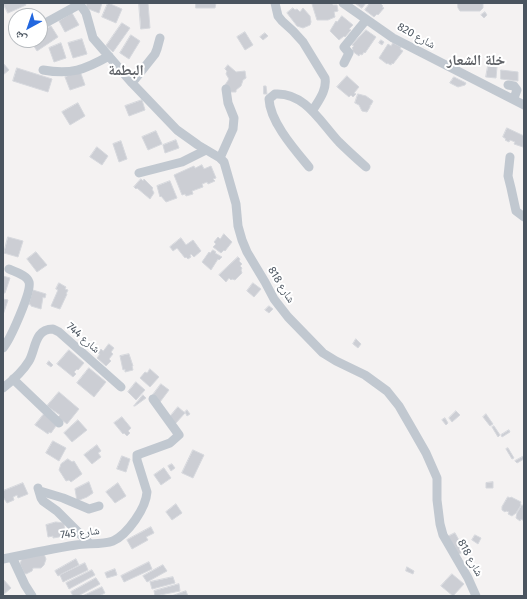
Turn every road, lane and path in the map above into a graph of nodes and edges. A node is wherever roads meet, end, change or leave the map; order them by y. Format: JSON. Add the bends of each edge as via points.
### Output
{"nodes":[{"id":1,"x":275,"y":3,"type":"edge"},
{"id":2,"x":343,"y":3,"type":"edge"},
{"id":3,"x":79,"y":4,"type":"edge"},
{"id":4,"x":366,"y":20,"type":"junction"},
{"id":5,"x":48,"y":21,"type":"edge"},
{"id":6,"x":160,"y":38,"type":"dead end"},
{"id":7,"x":109,"y":56,"type":"junction"},
{"id":8,"x":344,"y":63,"type":"dead end"},
{"id":9,"x":43,"y":70,"type":"dead end"},
{"id":10,"x":132,"y":83,"type":"junction"},
{"id":11,"x":508,"y":84,"type":"dead end"},
{"id":12,"x":226,"y":89,"type":"dead end"},
{"id":13,"x":514,"y":98,"type":"junction"},
{"id":14,"x":524,"y":105,"type":"edge"},
{"id":15,"x":313,"y":110,"type":"junction"},
{"id":16,"x":206,"y":150,"type":"junction"},
{"id":17,"x":510,"y":157,"type":"dead end"},
{"id":18,"x":220,"y":158,"type":"junction"},
{"id":19,"x":309,"y":167,"type":"dead end"},
{"id":20,"x":366,"y":167,"type":"dead end"},
{"id":21,"x":139,"y":173,"type":"dead end"},
{"id":22,"x":524,"y":217,"type":"edge"},
{"id":23,"x":9,"y":269,"type":"dead end"},
{"id":24,"x":3,"y":348,"type":"edge"},
{"id":25,"x":13,"y":378,"type":"junction"},
{"id":26,"x":121,"y":387,"type":"dead end"},
{"id":27,"x":3,"y":388,"type":"edge"},
{"id":28,"x":153,"y":399,"type":"dead end"},
{"id":29,"x":59,"y":423,"type":"dead end"},
{"id":30,"x":99,"y":506,"type":"dead end"},
{"id":31,"x":89,"y":543,"type":"junction"},
{"id":32,"x":8,"y":558,"type":"edge"},
{"id":33,"x":32,"y":596,"type":"edge"},
{"id":34,"x":476,"y":596,"type":"edge"}],
"edges":[{"from":1,"to":15,"type":"street","via":[[278,16],[303,42],[325,78],[323,93]]},
{"from":2,"to":4,"type":"street","name":"شارع 820"},
{"from":3,"to":5,"type":"street"},
{"from":3,"to":7,"type":"street","via":[[86,13],[94,38]]},
{"from":4,"to":8,"type":"street","via":[[344,47],[348,53]]},
{"from":4,"to":13,"type":"street","name":"شارع 820","via":[[416,51]]},
{"from":6,"to":10,"type":"street","via":[[155,54]]},
{"from":7,"to":9,"type":"street","via":[[84,69],[58,73]]},
{"from":7,"to":10,"type":"street"},
{"from":10,"to":16,"type":"street","via":[[178,130]]},
{"from":11,"to":13,"type":"street","via":[[517,90]]},
{"from":12,"to":18,"type":"street","via":[[234,118],[233,129]]},
{"from":13,"to":14,"type":"street","name":"شارع 820"},
{"from":15,"to":19,"type":"street","via":[[287,95],[275,94],[269,99],[279,126]]},
{"from":15,"to":20,"type":"street","via":[[339,141]]},
{"from":16,"to":18,"type":"street"},
{"from":16,"to":21,"type":"street","via":[[182,162]]},
{"from":17,"to":22,"type":"street","via":[[508,176],[516,211]]},
{"from":18,"to":34,"type":"street","name":"شارع 818","via":[[224,162],[236,204],[242,240],[274,299],[323,353],[377,382],[399,406],[437,478],[437,500],[443,535]]},
{"from":23,"to":24,"type":"street","via":[[28,279],[30,289]]},
{"from":25,"to":26,"type":"street","name":"شارع 744","via":[[29,360],[40,333],[53,329]]},
{"from":25,"to":27,"type":"street","name":"شارع 744"},
{"from":25,"to":29,"type":"street"},
{"from":28,"to":31,"type":"street","name":"شارع 745","via":[[180,435],[170,443],[138,455],[137,460],[147,496],[130,527],[109,542]]},
{"from":30,"to":31,"type":"street","via":[[89,509],[39,489],[40,498]]},
{"from":31,"to":32,"type":"street","name":"شارع 745"},
{"from":32,"to":33,"type":"street"}]}
